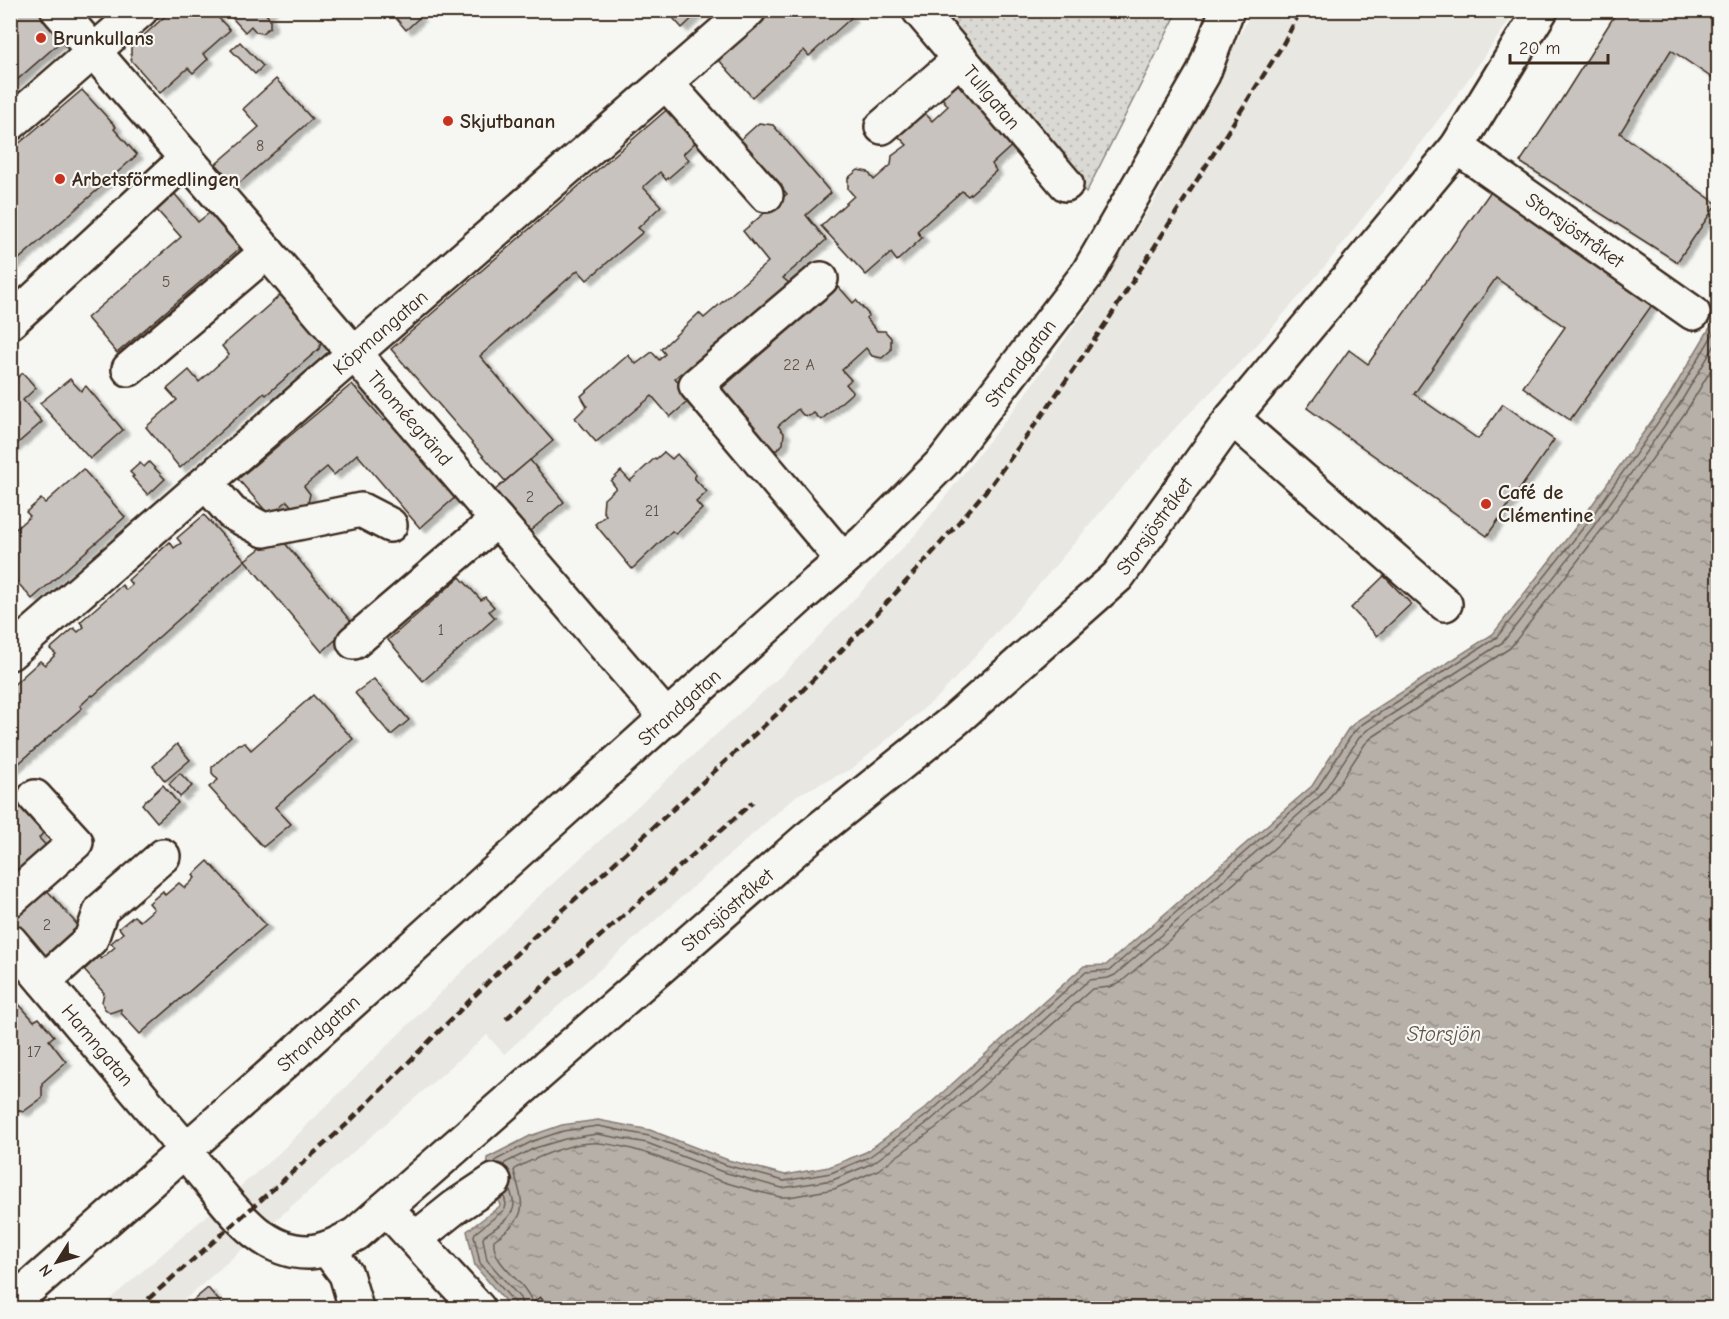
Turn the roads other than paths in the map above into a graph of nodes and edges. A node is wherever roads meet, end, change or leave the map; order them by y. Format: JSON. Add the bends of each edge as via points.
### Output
{"nodes":[{"id":1,"x":58,"y":10,"type":"edge"},
{"id":2,"x":141,"y":10,"type":"edge"},
{"id":3,"x":749,"y":10,"type":"edge"},
{"id":4,"x":919,"y":10,"type":"edge"},
{"id":5,"x":1227,"y":10,"type":"edge"},
{"id":6,"x":1541,"y":10,"type":"edge"},
{"id":7,"x":93,"y":52,"type":"junction"},
{"id":8,"x":960,"y":59,"type":"junction"},
{"id":9,"x":666,"y":82,"type":"junction"},
{"id":10,"x":10,"y":124,"type":"edge"},
{"id":11,"x":882,"y":127,"type":"dead end"},
{"id":12,"x":1457,"y":147,"type":"junction"},
{"id":13,"x":187,"y":158,"type":"junction"},
{"id":14,"x":1066,"y":184,"type":"dead end"},
{"id":15,"x":766,"y":195,"type":"dead end"},
{"id":16,"x":267,"y":252,"type":"junction"},
{"id":17,"x":821,"y":279,"type":"dead end"},
{"id":18,"x":1693,"y":313,"type":"dead end"},
{"id":19,"x":10,"y":322,"type":"edge"},
{"id":20,"x":355,"y":354,"type":"junction"},
{"id":21,"x":129,"y":369,"type":"dead end"},
{"id":22,"x":1232,"y":417,"type":"junction"},
{"id":23,"x":206,"y":483,"type":"junction"},
{"id":24,"x":497,"y":520,"type":"junction"},
{"id":25,"x":390,"y":525,"type":"dead end"},
{"id":26,"x":843,"y":560,"type":"junction"},
{"id":27,"x":1445,"y":604,"type":"dead end"},
{"id":28,"x":354,"y":642,"type":"dead end"},
{"id":29,"x":10,"y":653,"type":"edge"},
{"id":30,"x":667,"y":718,"type":"junction"},
{"id":31,"x":35,"y":797,"type":"dead end"},
{"id":32,"x":162,"y":856,"type":"dead end"},
{"id":33,"x":10,"y":900,"type":"edge"},
{"id":34,"x":24,"y":966,"type":"edge"},
{"id":35,"x":185,"y":1151,"type":"junction"},
{"id":36,"x":494,"y":1181,"type":"dead end"},
{"id":37,"x":386,"y":1208,"type":"junction"},
{"id":38,"x":415,"y":1239,"type":"junction"},
{"id":39,"x":327,"y":1249,"type":"junction"},
{"id":40,"x":10,"y":1305,"type":"edge"},
{"id":41,"x":356,"y":1308,"type":"edge"},
{"id":42,"x":478,"y":1308,"type":"edge"}],
"edges":[{"from":1,"to":7,"type":"street","name":"Thoméegränd"},
{"from":2,"to":7,"type":"street"},
{"from":3,"to":9,"type":"street","name":"Köpmangatan"},
{"from":4,"to":8,"type":"street","name":"Tullgatan"},
{"from":5,"to":26,"type":"street","name":"Strandgatan","via":[[1203,74],[1088,273],[944,461]]},
{"from":6,"to":12,"type":"street","name":"Storsjöstråket"},
{"from":7,"to":10,"type":"street"},
{"from":7,"to":13,"type":"street","name":"Thoméegränd"},
{"from":8,"to":11,"type":"street"},
{"from":8,"to":14,"type":"street","name":"Tullgatan"},
{"from":9,"to":15,"type":"street"},
{"from":9,"to":20,"type":"street","name":"Köpmangatan"},
{"from":12,"to":18,"type":"street","name":"Storsjöstråket"},
{"from":12,"to":22,"type":"street","name":"Storsjöstråket"},
{"from":13,"to":16,"type":"street","name":"Thoméegränd"},
{"from":13,"to":19,"type":"street"},
{"from":16,"to":20,"type":"street","name":"Thoméegränd"},
{"from":16,"to":21,"type":"street"},
{"from":17,"to":26,"type":"street","via":[[696,385]]},
{"from":20,"to":23,"type":"street","name":"Köpmangatan"},
{"from":20,"to":24,"type":"street","name":"Thoméegränd"},
{"from":22,"to":27,"type":"street"},
{"from":22,"to":37,"type":"street","name":"Storsjöstråket","via":[[1118,576],[955,720],[808,838]]},
{"from":23,"to":25,"type":"street","via":[[231,513],[264,530],[361,510]]},
{"from":23,"to":29,"type":"street","name":"Köpmangatan"},
{"from":24,"to":28,"type":"street"},
{"from":24,"to":30,"type":"street","name":"Thoméegränd"},
{"from":26,"to":30,"type":"street","name":"Strandgatan"},
{"from":30,"to":35,"type":"street","name":"Strandgatan"},
{"from":31,"to":33,"type":"street","via":[[76,842]]},
{"from":32,"to":34,"type":"street","via":[[101,910],[91,939]]},
{"from":34,"to":35,"type":"street","name":"Hamngatan"},
{"from":35,"to":39,"type":"street","name":"Storsjöstråket","via":[[240,1219],[264,1238],[285,1249]]},
{"from":35,"to":40,"type":"street","name":"Strandgatan"},
{"from":36,"to":38,"type":"street"},
{"from":37,"to":38,"type":"street"},
{"from":37,"to":39,"type":"street","name":"Storsjöstråket","via":[[356,1234]]},
{"from":38,"to":42,"type":"street"},
{"from":39,"to":41,"type":"street","via":[[346,1274]]}]}
